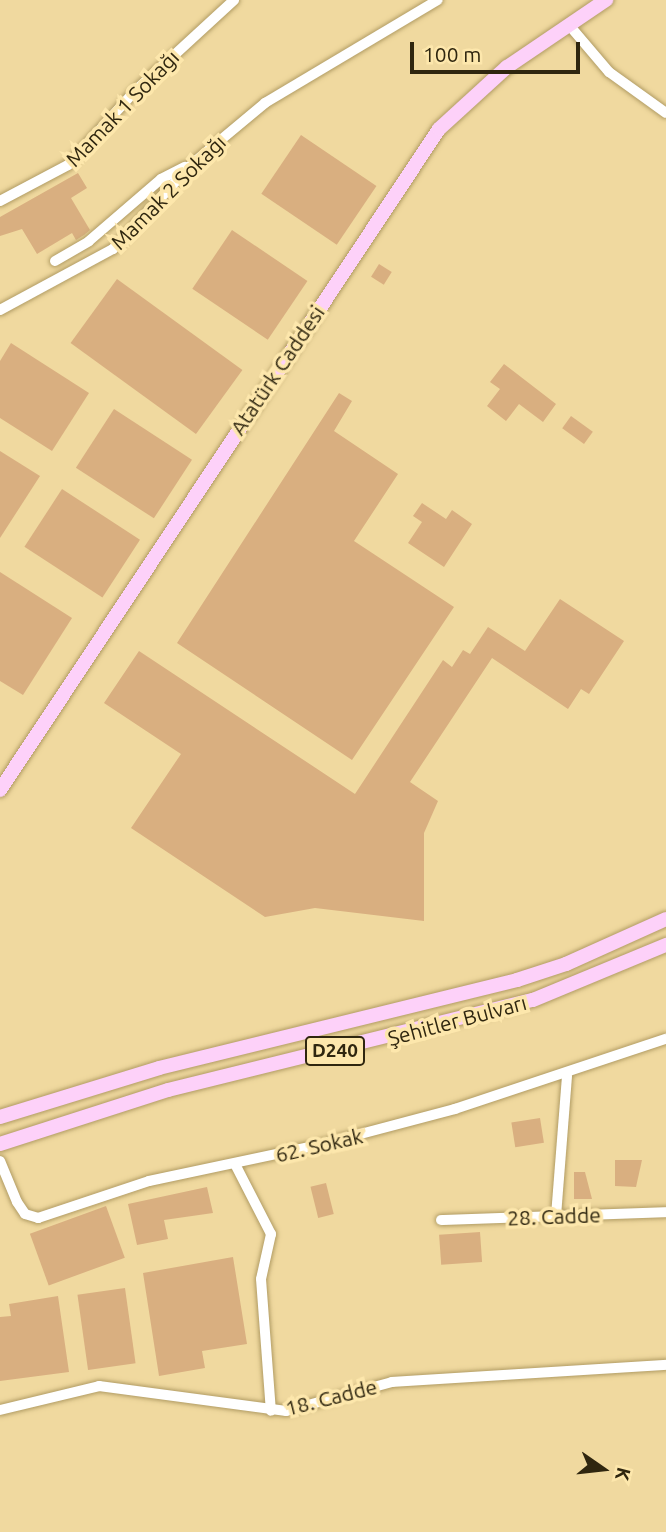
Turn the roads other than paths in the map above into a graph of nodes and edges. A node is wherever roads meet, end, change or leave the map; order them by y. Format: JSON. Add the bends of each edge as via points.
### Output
{"nodes":[{"id":1,"x":234,"y":0,"type":"edge"},
{"id":2,"x":438,"y":0,"type":"edge"},
{"id":3,"x":606,"y":0,"type":"edge"},
{"id":4,"x":569,"y":25,"type":"junction"},
{"id":5,"x":666,"y":113,"type":"edge"},
{"id":6,"x":193,"y":163,"type":"junction"},
{"id":7,"x":0,"y":201,"type":"edge"},
{"id":8,"x":55,"y":261,"type":"dead end"},
{"id":9,"x":0,"y":310,"type":"edge"},
{"id":10,"x":0,"y":790,"type":"edge"},
{"id":11,"x":666,"y":919,"type":"edge"},
{"id":12,"x":666,"y":945,"type":"edge"},
{"id":13,"x":666,"y":1039,"type":"edge"},
{"id":14,"x":567,"y":1075,"type":"junction"},
{"id":15,"x":0,"y":1117,"type":"edge"},
{"id":16,"x":0,"y":1144,"type":"edge"},
{"id":17,"x":0,"y":1161,"type":"edge"},
{"id":18,"x":235,"y":1164,"type":"junction"},
{"id":19,"x":4,"y":1182,"type":"edge"},
{"id":20,"x":666,"y":1212,"type":"edge"},
{"id":21,"x":556,"y":1216,"type":"junction"},
{"id":22,"x":442,"y":1220,"type":"dead end"},
{"id":23,"x":666,"y":1365,"type":"edge"},
{"id":24,"x":0,"y":1410,"type":"edge"},
{"id":25,"x":271,"y":1411,"type":"junction"}],
"edges":[{"from":1,"to":7,"type":"street","name":"Mamak 1 Sokağı","via":[[134,92],[68,165]]},
{"from":2,"to":6,"type":"street","name":"Mamak 2 Sokağı","via":[[287,88]]},
{"from":3,"to":4,"type":"main road","name":"Atatürk Caddesi"},
{"from":4,"to":5,"type":"street","via":[[608,72]]},
{"from":4,"to":10,"type":"main road","name":"Atatürk Caddesi","via":[[458,107],[419,154]]},
{"from":6,"to":8,"type":"street","via":[[161,180],[110,226]]},
{"from":6,"to":9,"type":"street","name":"Mamak 2 Sokağı","via":[[113,249]]},
{"from":11,"to":15,"type":"main road","name":"Şehitler Bulvarı","number":"D240","via":[[566,964],[517,980],[159,1068]]},
{"from":12,"to":16,"type":"main road","name":"Şehitler Bulvarı","number":"D240","via":[[582,983],[521,1004],[167,1090]]},
{"from":13,"to":14,"type":"street","name":"62. Sokak"},
{"from":14,"to":18,"type":"street","name":"62. Sokak","via":[[380,1130]]},
{"from":14,"to":21,"type":"street"},
{"from":17,"to":19,"type":"street","name":"62. Sokak"},
{"from":18,"to":19,"type":"street","name":"62. Sokak","via":[[149,1181],[38,1218],[25,1214]]},
{"from":18,"to":25,"type":"street","via":[[271,1242],[261,1279]]},
{"from":20,"to":21,"type":"street","name":"28. Cadde"},
{"from":21,"to":22,"type":"street","name":"28. Cadde"},
{"from":23,"to":25,"type":"street","name":"18. Cadde","via":[[392,1382],[297,1409]]},
{"from":24,"to":25,"type":"street","name":"18. Cadde","via":[[99,1385]]}]}
